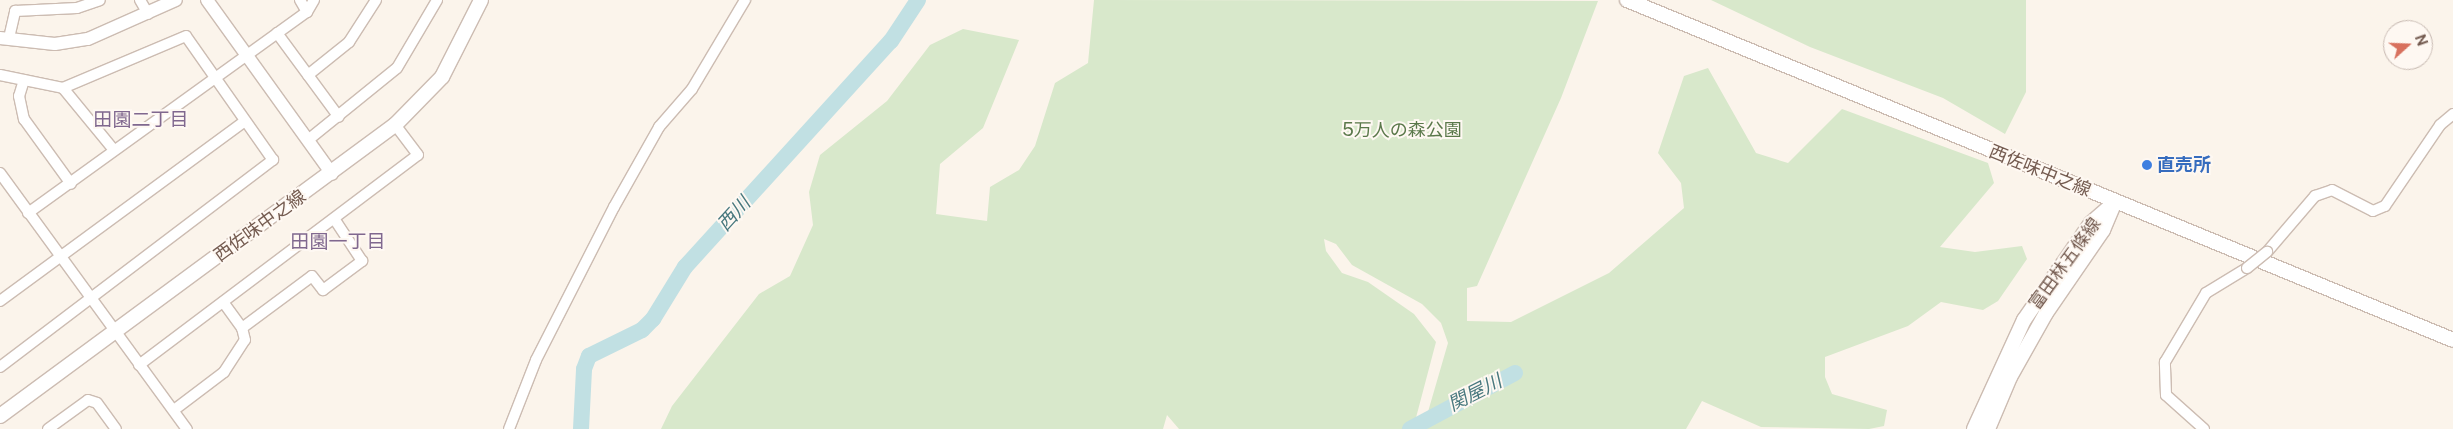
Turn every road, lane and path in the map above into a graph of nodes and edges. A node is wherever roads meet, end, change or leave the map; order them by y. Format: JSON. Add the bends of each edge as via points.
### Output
{"nodes":[{"id":1,"x":100,"y":0,"type":"edge"},
{"id":2,"x":140,"y":0,"type":"edge"},
{"id":3,"x":176,"y":0,"type":"edge"},
{"id":4,"x":207,"y":0,"type":"edge"},
{"id":5,"x":300,"y":0,"type":"edge"},
{"id":6,"x":314,"y":0,"type":"edge"},
{"id":7,"x":376,"y":0,"type":"edge"},
{"id":8,"x":437,"y":0,"type":"edge"},
{"id":9,"x":481,"y":0,"type":"edge"},
{"id":10,"x":745,"y":0,"type":"edge"},
{"id":11,"x":1627,"y":0,"type":"edge"},
{"id":12,"x":307,"y":12,"type":"junction"},
{"id":13,"x":148,"y":14,"type":"junction"},
{"id":14,"x":277,"y":33,"type":"junction"},
{"id":15,"x":4,"y":38,"type":"edge"},
{"id":16,"x":245,"y":55,"type":"junction"},
{"id":17,"x":0,"y":75,"type":"edge"},
{"id":18,"x":308,"y":75,"type":"junction"},
{"id":19,"x":215,"y":79,"type":"junction"},
{"id":20,"x":24,"y":80,"type":"junction"},
{"id":21,"x":63,"y":88,"type":"junction"},
{"id":22,"x":2453,"y":114,"type":"edge"},
{"id":23,"x":339,"y":117,"type":"junction"},
{"id":24,"x":245,"y":121,"type":"junction"},
{"id":25,"x":395,"y":125,"type":"junction"},
{"id":26,"x":308,"y":140,"type":"junction"},
{"id":27,"x":114,"y":150,"type":"junction"},
{"id":28,"x":0,"y":173,"type":"edge"},
{"id":29,"x":332,"y":174,"type":"junction"},
{"id":30,"x":71,"y":184,"type":"junction"},
{"id":31,"x":2114,"y":203,"type":"junction"},
{"id":32,"x":28,"y":213,"type":"junction"},
{"id":33,"x":335,"y":220,"type":"junction"},
{"id":34,"x":62,"y":256,"type":"junction"},
{"id":35,"x":95,"y":300,"type":"junction"},
{"id":36,"x":0,"y":301,"type":"edge"},
{"id":37,"x":223,"y":302,"type":"junction"},
{"id":38,"x":242,"y":328,"type":"junction"},
{"id":39,"x":116,"y":331,"type":"junction"},
{"id":40,"x":2453,"y":340,"type":"edge"},
{"id":41,"x":139,"y":365,"type":"junction"},
{"id":42,"x":0,"y":367,"type":"edge"},
{"id":43,"x":174,"y":410,"type":"junction"},
{"id":44,"x":0,"y":416,"type":"edge"},
{"id":45,"x":50,"y":429,"type":"edge"},
{"id":46,"x":116,"y":429,"type":"edge"},
{"id":47,"x":187,"y":429,"type":"edge"},
{"id":48,"x":509,"y":429,"type":"edge"},
{"id":49,"x":1974,"y":429,"type":"edge"},
{"id":50,"x":1988,"y":429,"type":"edge"},
{"id":51,"x":2204,"y":429,"type":"edge"}],
"edges":[{"from":1,"to":15,"type":"street","via":[[77,8],[15,11]]},
{"from":2,"to":13,"type":"street"},
{"from":3,"to":13,"type":"street"},
{"from":4,"to":16,"type":"street"},
{"from":5,"to":12,"type":"street"},
{"from":6,"to":12,"type":"street"},
{"from":7,"to":18,"type":"street","via":[[349,42]]},
{"from":8,"to":23,"type":"street","via":[[397,68]]},
{"from":9,"to":25,"type":"main road","name":"西佐味中之線","via":[[442,77]]},
{"from":10,"to":48,"type":"street","via":[[692,89],[659,127],[614,207],[536,360]]},
{"from":11,"to":31,"type":"main road","name":"西佐味中之線"},
{"from":12,"to":14,"type":"street"},
{"from":13,"to":15,"type":"street","via":[[88,39],[55,44]]},
{"from":14,"to":16,"type":"street"},
{"from":14,"to":18,"type":"street"},
{"from":16,"to":19,"type":"street"},
{"from":16,"to":26,"type":"street"},
{"from":17,"to":20,"type":"street"},
{"from":18,"to":23,"type":"street"},
{"from":19,"to":21,"type":"street","via":[[186,36]]},
{"from":19,"to":24,"type":"street"},
{"from":19,"to":27,"type":"street"},
{"from":20,"to":21,"type":"street"},
{"from":20,"to":30,"type":"street","via":[[19,96],[24,119]]},
{"from":21,"to":27,"type":"street"},
{"from":22,"to":51,"type":"street","bridge":true,"via":[[2440,125],[2385,206],[2374,211],[2332,190],[2315,196],[2267,252],[2206,293],[2165,362],[2166,395]]},
{"from":23,"to":26,"type":"street"},
{"from":24,"to":34,"type":"street"},
{"from":24,"to":35,"type":"street","via":[[273,160]]},
{"from":25,"to":29,"type":"main road","name":"西佐味中之線"},
{"from":25,"to":33,"type":"street","via":[[418,155]]},
{"from":26,"to":29,"type":"street"},
{"from":27,"to":30,"type":"street"},
{"from":28,"to":32,"type":"street"},
{"from":29,"to":39,"type":"main road","name":"西佐味中之線"},
{"from":30,"to":32,"type":"street"},
{"from":31,"to":40,"type":"main road","name":"西佐味中之線"},
{"from":31,"to":49,"type":"main road","name":"富田林五條線","via":[[2091,223],[2024,320]]},
{"from":31,"to":50,"type":"main road","name":"富田林五條線","via":[[2103,230],[2046,313],[2010,377]]},
{"from":32,"to":34,"type":"street"},
{"from":33,"to":37,"type":"street"},
{"from":33,"to":38,"type":"street","via":[[362,261],[323,290],[312,276]]},
{"from":34,"to":35,"type":"street"},
{"from":34,"to":36,"type":"street"},
{"from":35,"to":39,"type":"street"},
{"from":35,"to":42,"type":"street"},
{"from":37,"to":38,"type":"street"},
{"from":37,"to":41,"type":"street"},
{"from":38,"to":43,"type":"street","via":[[245,340],[224,372]]},
{"from":39,"to":41,"type":"street"},
{"from":39,"to":44,"type":"main road","name":"西佐味中之線"},
{"from":41,"to":43,"type":"street"},
{"from":43,"to":47,"type":"street"},
{"from":45,"to":46,"type":"street","via":[[88,400],[97,403]]}]}
